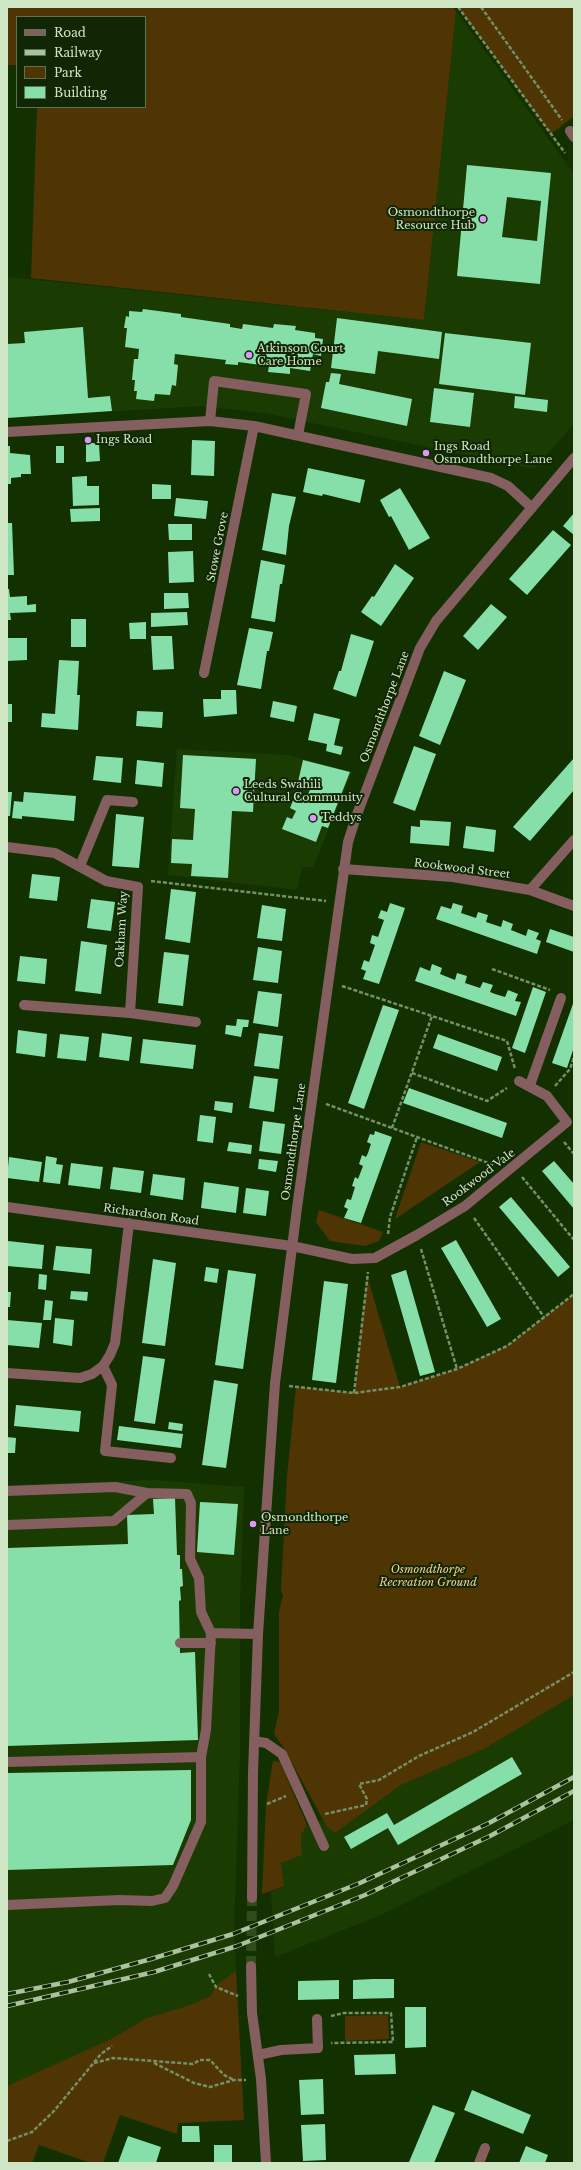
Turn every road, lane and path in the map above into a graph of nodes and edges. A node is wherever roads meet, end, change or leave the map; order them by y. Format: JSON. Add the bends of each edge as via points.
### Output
{"nodes":[{"id":1,"x":458,"y":7,"type":"edge"},
{"id":2,"x":481,"y":7,"type":"edge"},
{"id":3,"x":572,"y":134,"type":"edge"},
{"id":4,"x":565,"y":153,"type":"dead end"},
{"id":5,"x":210,"y":421,"type":"junction"},
{"id":6,"x":254,"y":426,"type":"junction"},
{"id":7,"x":7,"y":432,"type":"edge"},
{"id":8,"x":298,"y":435,"type":"junction"},
{"id":9,"x":574,"y":458,"type":"edge"},
{"id":10,"x":532,"y":508,"type":"junction"},
{"id":11,"x":204,"y":673,"type":"dead end"},
{"id":12,"x":133,"y":802,"type":"dead end"},
{"id":13,"x":574,"y":840,"type":"edge"},
{"id":14,"x":7,"y":847,"type":"edge"},
{"id":15,"x":80,"y":866,"type":"junction"},
{"id":16,"x":343,"y":869,"type":"junction"},
{"id":17,"x":138,"y":887,"type":"junction"},
{"id":18,"x":530,"y":890,"type":"junction"},
{"id":19,"x":339,"y":902,"type":"junction"},
{"id":20,"x":574,"y":906,"type":"edge"},
{"id":21,"x":492,"y":969,"type":"dead end"},
{"id":22,"x":328,"y":982,"type":"junction"},
{"id":23,"x":561,"y":998,"type":"joint"},
{"id":24,"x":24,"y":1005,"type":"dead end"},
{"id":25,"x":130,"y":1014,"type":"junction"},
{"id":26,"x":432,"y":1016,"type":"junction"},
{"id":27,"x":196,"y":1022,"type":"dead end"},
{"id":28,"x":574,"y":1057,"type":"edge"},
{"id":29,"x":412,"y":1073,"type":"junction"},
{"id":30,"x":519,"y":1081,"type":"junction"},
{"id":31,"x":530,"y":1085,"type":"junction"},
{"id":32,"x":547,"y":1096,"type":"junction"},
{"id":33,"x":312,"y":1098,"type":"junction"},
{"id":34,"x":392,"y":1128,"type":"junction"},
{"id":35,"x":417,"y":1137,"type":"junction"},
{"id":36,"x":512,"y":1169,"type":"junction"},
{"id":37,"x":465,"y":1206,"type":"junction"},
{"id":38,"x":7,"y":1207,"type":"edge"},
{"id":39,"x":129,"y":1223,"type":"junction"},
{"id":40,"x":417,"y":1236,"type":"junction"},
{"id":41,"x":574,"y":1240,"type":"edge"},
{"id":42,"x":292,"y":1246,"type":"junction"},
{"id":43,"x":386,"y":1253,"type":"junction"},
{"id":44,"x":369,"y":1259,"type":"junction"},
{"id":45,"x":574,"y":1294,"type":"edge"},
{"id":46,"x":544,"y":1317,"type":"junction"},
{"id":47,"x":102,"y":1366,"type":"junction"},
{"id":48,"x":457,"y":1369,"type":"junction"},
{"id":49,"x":7,"y":1373,"type":"edge"},
{"id":50,"x":275,"y":1383,"type":"junction"},
{"id":51,"x":354,"y":1393,"type":"junction"},
{"id":52,"x":171,"y":1458,"type":"dead end"},
{"id":53,"x":7,"y":1491,"type":"edge"},
{"id":54,"x":147,"y":1493,"type":"junction"},
{"id":55,"x":7,"y":1525,"type":"edge"},
{"id":56,"x":258,"y":1634,"type":"junction"},
{"id":57,"x":211,"y":1638,"type":"junction"},
{"id":58,"x":180,"y":1643,"type":"dead end"},
{"id":59,"x":574,"y":1672,"type":"edge"},
{"id":60,"x":254,"y":1741,"type":"junction"},
{"id":61,"x":201,"y":1757,"type":"junction"},
{"id":62,"x":7,"y":1762,"type":"edge"},
{"id":63,"x":299,"y":1791,"type":"junction"},
{"id":64,"x":253,"y":1809,"type":"junction"},
{"id":65,"x":311,"y":1818,"type":"junction"},
{"id":66,"x":324,"y":1846,"type":"dead end"},
{"id":67,"x":252,"y":1898,"type":"tunnel mouth"},
{"id":68,"x":7,"y":1905,"type":"edge"},
{"id":69,"x":251,"y":1966,"type":"tunnel mouth"},
{"id":70,"x":209,"y":1974,"type":"dead end"},
{"id":71,"x":239,"y":1996,"type":"dead end"},
{"id":72,"x":316,"y":2019,"type":"joint"},
{"id":73,"x":318,"y":2043,"type":"junction"},
{"id":74,"x":112,"y":2046,"type":"dead end"},
{"id":75,"x":258,"y":2055,"type":"junction"},
{"id":76,"x":151,"y":2062,"type":"junction"},
{"id":77,"x":94,"y":2063,"type":"junction"},
{"id":78,"x":7,"y":2141,"type":"edge"},
{"id":79,"x":485,"y":2148,"type":"dead end"},
{"id":80,"x":266,"y":2163,"type":"edge"},
{"id":81,"x":479,"y":2163,"type":"edge"}],
"edges":[{"from":1,"to":4,"type":"path"},
{"from":2,"to":3,"type":"path"},
{"from":5,"to":6,"type":"street"},
{"from":5,"to":7,"type":"street"},
{"from":5,"to":8,"type":"street","via":[[214,381],[306,394]]},
{"from":6,"to":8,"type":"street"},
{"from":6,"to":11,"type":"street","name":"Stowe Grove"},
{"from":8,"to":10,"type":"street","via":[[491,478],[508,486]]},
{"from":9,"to":10,"type":"street","name":"Osmondthorpe Lane"},
{"from":10,"to":16,"type":"street","name":"Osmondthorpe Lane","via":[[436,621],[420,648],[356,817]]},
{"from":12,"to":15,"type":"street","via":[[107,800]]},
{"from":13,"to":18,"type":"street"},
{"from":14,"to":15,"type":"street","name":"Oakham Way","via":[[55,853]]},
{"from":15,"to":17,"type":"street","name":"Oakham Way","via":[[106,881]]},
{"from":16,"to":18,"type":"street","name":"Rookwood Street","via":[[453,878]]},
{"from":16,"to":19,"type":"street","name":"Osmondthorpe Lane"},
{"from":17,"to":19,"type":"path","via":[[150,881]]},
{"from":17,"to":25,"type":"street","name":"Oakham Way"},
{"from":18,"to":20,"type":"street","name":"Rookwood Street"},
{"from":19,"to":22,"type":"street","name":"Osmondthorpe Lane"},
{"from":21,"to":23,"type":"path","via":[[547,988]]},
{"from":22,"to":26,"type":"path"},
{"from":22,"to":33,"type":"street","name":"Osmondthorpe Lane"},
{"from":23,"to":31,"type":"street"},
{"from":24,"to":25,"type":"street"},
{"from":25,"to":27,"type":"street"},
{"from":26,"to":29,"type":"path"},
{"from":26,"to":30,"type":"path","via":[[507,1041]]},
{"from":28,"to":32,"type":"path","via":[[570,1069]]},
{"from":29,"to":30,"type":"path","via":[[488,1101]]},
{"from":29,"to":34,"type":"path"},
{"from":30,"to":31,"type":"street","name":"Rookwood Vale"},
{"from":31,"to":32,"type":"street","name":"Rookwood Vale"},
{"from":32,"to":36,"type":"street","name":"Rookwood Vale","via":[[567,1122]]},
{"from":33,"to":34,"type":"path"},
{"from":33,"to":42,"type":"street","name":"Osmondthorpe Lane"},
{"from":34,"to":35,"type":"path"},
{"from":35,"to":36,"type":"path"},
{"from":35,"to":43,"type":"path","via":[[390,1218]]},
{"from":36,"to":37,"type":"street","name":"Rookwood Vale"},
{"from":36,"to":41,"type":"path"},
{"from":37,"to":40,"type":"street","name":"Rookwood Vale"},
{"from":37,"to":46,"type":"path"},
{"from":38,"to":39,"type":"street","name":"Richardson Road"},
{"from":39,"to":42,"type":"street","name":"Richardson Road"},
{"from":39,"to":47,"type":"street","via":[[115,1343]]},
{"from":40,"to":43,"type":"street","name":"Rookwood Vale"},
{"from":40,"to":48,"type":"path"},
{"from":42,"to":44,"type":"street","name":"Rookwood Vale","via":[[352,1259]]},
{"from":42,"to":50,"type":"street","name":"Osmondthorpe Lane"},
{"from":43,"to":44,"type":"street","name":"Rookwood Vale"},
{"from":44,"to":51,"type":"path"},
{"from":45,"to":46,"type":"path"},
{"from":46,"to":48,"type":"path","via":[[507,1346]]},
{"from":47,"to":49,"type":"street","via":[[92,1374],[80,1378]]},
{"from":47,"to":52,"type":"street","via":[[112,1385],[105,1451]]},
{"from":48,"to":51,"type":"path","via":[[400,1387]]},
{"from":50,"to":51,"type":"path"},
{"from":50,"to":56,"type":"street","name":"Osmondthorpe Lane"},
{"from":53,"to":54,"type":"street","via":[[115,1487]]},
{"from":54,"to":55,"type":"street","via":[[114,1521]]},
{"from":54,"to":57,"type":"street","via":[[187,1494],[191,1503],[190,1559],[199,1578],[201,1612]]},
{"from":56,"to":57,"type":"street"},
{"from":56,"to":60,"type":"street","name":"Osmondthorpe Lane"},
{"from":57,"to":58,"type":"street"},
{"from":57,"to":61,"type":"street","via":[[206,1730]]},
{"from":59,"to":65,"type":"path","via":[[473,1732],[419,1756],[379,1780],[359,1784],[367,1799],[366,1805]]},
{"from":60,"to":63,"type":"street","via":[[266,1743],[282,1754]]},
{"from":60,"to":64,"type":"street","name":"Osmondthorpe Lane"},
{"from":61,"to":62,"type":"street"},
{"from":61,"to":68,"type":"street","via":[[202,1822],[165,1898],[152,1902],[119,1900]]},
{"from":63,"to":64,"type":"path"},
{"from":63,"to":65,"type":"street"},
{"from":64,"to":67,"type":"street","name":"Osmondthorpe Lane"},
{"from":65,"to":66,"type":"street"},
{"from":69,"to":75,"type":"street","via":[[252,2013]]},
{"from":70,"to":71,"type":"path","via":[[216,1987]]},
{"from":72,"to":73,"type":"street"},
{"from":72,"to":73,"type":"path","via":[[344,2013],[391,2013],[392,2020],[393,2042]]},
{"from":73,"to":75,"type":"street","via":[[318,2048],[281,2050]]},
{"from":74,"to":77,"type":"path"},
{"from":75,"to":80,"type":"street","via":[[265,2120]]},
{"from":76,"to":76,"type":"path","via":[[210,2087],[234,2080],[210,2060],[200,2060],[193,2064]]},
{"from":76,"to":77,"type":"path","via":[[113,2058]]},
{"from":77,"to":78,"type":"path","via":[[75,2088],[32,2132]]},
{"from":79,"to":81,"type":"street"}]}
